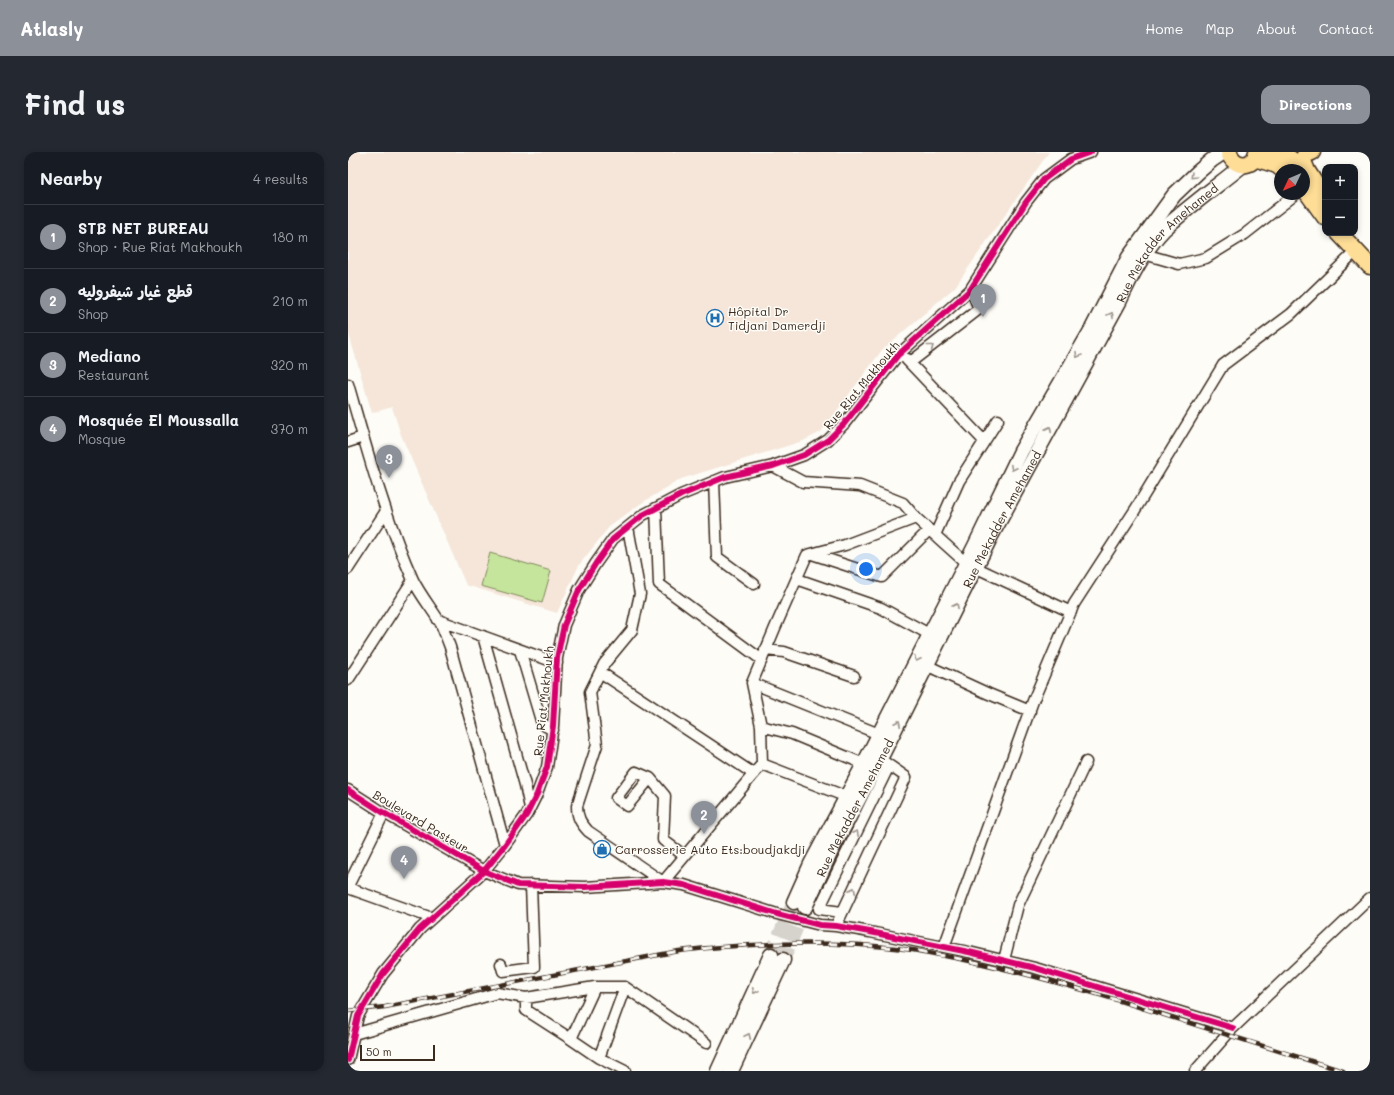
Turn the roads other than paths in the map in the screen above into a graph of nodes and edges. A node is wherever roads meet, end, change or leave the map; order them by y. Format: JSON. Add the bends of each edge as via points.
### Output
{"nodes":[{"id":1,"x":1091,"y":152,"type":"edge"},
{"id":2,"x":1224,"y":152,"type":"edge"},
{"id":3,"x":1229,"y":152,"type":"edge"},
{"id":4,"x":1312,"y":152,"type":"edge"},
{"id":5,"x":1255,"y":157,"type":"edge"},
{"id":6,"x":1277,"y":164,"type":"edge"},
{"id":7,"x":1297,"y":164,"type":"edge"},
{"id":8,"x":1304,"y":164,"type":"edge"},
{"id":9,"x":1310,"y":176,"type":"edge"},
{"id":10,"x":1322,"y":194,"type":"edge"},
{"id":11,"x":1310,"y":196,"type":"edge"},
{"id":12,"x":1288,"y":200,"type":"edge"},
{"id":13,"x":1322,"y":213,"type":"edge"},
{"id":14,"x":1341,"y":236,"type":"edge"},
{"id":15,"x":1348,"y":236,"type":"edge"},
{"id":16,"x":1356,"y":251,"type":"junction"},
{"id":17,"x":1144,"y":254,"type":"junction"},
{"id":18,"x":1370,"y":266,"type":"edge"},
{"id":19,"x":970,"y":290,"type":"junction"},
{"id":20,"x":938,"y":319,"type":"junction"},
{"id":21,"x":949,"y":332,"type":"junction"},
{"id":22,"x":902,"y":357,"type":"junction"},
{"id":23,"x":348,"y":384,"type":"edge"},
{"id":24,"x":998,"y":420,"type":"dead end"},
{"id":25,"x":363,"y":437,"type":"junction"},
{"id":26,"x":984,"y":441,"type":"junction"},
{"id":27,"x":348,"y":442,"type":"edge"},
{"id":28,"x":773,"y":466,"type":"junction"},
{"id":29,"x":714,"y":481,"type":"junction"},
{"id":30,"x":656,"y":508,"type":"junction"},
{"id":31,"x":386,"y":512,"type":"junction"},
{"id":32,"x":916,"y":518,"type":"junction"},
{"id":33,"x":628,"y":527,"type":"junction"},
{"id":34,"x":932,"y":532,"type":"junction"},
{"id":35,"x":811,"y":554,"type":"junction"},
{"id":36,"x":970,"y":565,"type":"junction"},
{"id":37,"x":348,"y":569,"type":"edge"},
{"id":38,"x":797,"y":579,"type":"junction"},
{"id":39,"x":413,"y":580,"type":"junction"},
{"id":40,"x":754,"y":584,"type":"dead end"},
{"id":41,"x":1071,"y":612,"type":"junction"},
{"id":42,"x":438,"y":620,"type":"junction"},
{"id":43,"x":929,"y":634,"type":"junction"},
{"id":44,"x":483,"y":636,"type":"junction"},
{"id":45,"x":520,"y":650,"type":"junction"},
{"id":46,"x":763,"y":655,"type":"junction"},
{"id":47,"x":557,"y":663,"type":"junction"},
{"id":48,"x":926,"y":665,"type":"junction"},
{"id":49,"x":600,"y":672,"type":"junction"},
{"id":50,"x":854,"y":676,"type":"dead end"},
{"id":51,"x":348,"y":680,"type":"edge"},
{"id":52,"x":752,"y":683,"type":"junction"},
{"id":53,"x":1030,"y":711,"type":"junction"},
{"id":54,"x":761,"y":726,"type":"junction"},
{"id":55,"x":553,"y":730,"type":"junction"},
{"id":56,"x":879,"y":734,"type":"junction"},
{"id":57,"x":1086,"y":762,"type":"dead end"},
{"id":58,"x":885,"y":763,"type":"junction"},
{"id":59,"x":762,"y":764,"type":"junction"},
{"id":60,"x":864,"y":764,"type":"junction"},
{"id":61,"x":754,"y":774,"type":"junction"},
{"id":62,"x":650,"y":778,"type":"dead end"},
{"id":63,"x":348,"y":790,"type":"edge"},
{"id":64,"x":847,"y":797,"type":"junction"},
{"id":65,"x":530,"y":808,"type":"junction"},
{"id":66,"x":384,"y":813,"type":"junction"},
{"id":67,"x":506,"y":845,"type":"junction"},
{"id":68,"x":685,"y":856,"type":"junction"},
{"id":69,"x":484,"y":871,"type":"junction"},
{"id":70,"x":663,"y":882,"type":"junction"},
{"id":71,"x":531,"y":885,"type":"junction"},
{"id":72,"x":348,"y":887,"type":"edge"},
{"id":73,"x":1370,"y":898,"type":"edge"},
{"id":74,"x":842,"y":912,"type":"junction"},
{"id":75,"x":432,"y":918,"type":"junction"},
{"id":76,"x":836,"y":926,"type":"junction"},
{"id":77,"x":944,"y":947,"type":"junction"},
{"id":78,"x":1004,"y":960,"type":"junction"},
{"id":79,"x":501,"y":964,"type":"dead end"},
{"id":80,"x":595,"y":987,"type":"junction"},
{"id":81,"x":624,"y":987,"type":"junction"},
{"id":82,"x":526,"y":998,"type":"junction"},
{"id":83,"x":1233,"y":1028,"type":"junction"},
{"id":84,"x":354,"y":1034,"type":"junction"},
{"id":85,"x":571,"y":1039,"type":"junction"},
{"id":86,"x":706,"y":1042,"type":"dead end"},
{"id":87,"x":599,"y":1058,"type":"junction"},
{"id":88,"x":348,"y":1060,"type":"edge"},
{"id":89,"x":625,"y":1071,"type":"edge"},
{"id":90,"x":718,"y":1071,"type":"edge"},
{"id":91,"x":731,"y":1071,"type":"edge"},
{"id":92,"x":1195,"y":1071,"type":"edge"}],
"edges":[{"from":1,"to":19,"type":"street","name":"Rue Riat Makhoukh","via":[[1071,159],[1044,179],[1026,202]]},
{"from":2,"to":36,"type":"main road","name":"Rue Mekadder Amehamed","one_way":true,"via":[[1174,195],[1129,257],[1092,329],[1021,451]]},
{"from":3,"to":5,"type":"main road","via":[[1236,163]]},
{"from":4,"to":8,"type":"main road","via":[[1306,155]]},
{"from":5,"to":6,"type":"main road"},
{"from":5,"to":7,"type":"main road","via":[[1285,155]]},
{"from":5,"to":17,"type":"main road","name":"Rue Mekadder Amehamed","via":[[1164,230]]},
{"from":9,"to":10,"type":"main road"},
{"from":11,"to":13,"type":"main road"},
{"from":12,"to":17,"type":"street","via":[[1245,234],[1206,258],[1179,264]]},
{"from":14,"to":16,"type":"main road"},
{"from":15,"to":16,"type":"main road"},
{"from":16,"to":18,"type":"main road"},
{"from":16,"to":41,"type":"street","via":[[1291,314],[1223,365]]},
{"from":36,"to":17,"type":"main road","name":"Rue Mekadder Amehamed","one_way":true,"via":[[991,536]]},
{"from":19,"to":20,"type":"street","name":"Rue Riat Makhoukh"},
{"from":19,"to":21,"type":"street","name":"Rue Riat Makhoukh","via":[[979,309]]},
{"from":20,"to":21,"type":"street"},
{"from":20,"to":22,"type":"street","name":"Rue Riat Makhoukh"},
{"from":22,"to":21,"type":"street","name":"Rue Riat Makhoukh","one_way":true,"via":[[912,361]]},
{"from":22,"to":26,"type":"street"},
{"from":22,"to":28,"type":"street","name":"Rue Riat Makhoukh","via":[[828,440],[804,455]]},
{"from":23,"to":25,"type":"street"},
{"from":24,"to":26,"type":"street"},
{"from":25,"to":27,"type":"street"},
{"from":25,"to":31,"type":"street"},
{"from":26,"to":34,"type":"street"},
{"from":28,"to":29,"type":"street","name":"Rue Riat Makhoukh"},
{"from":28,"to":32,"type":"street","via":[[803,482],[860,486],[903,503]]},
{"from":29,"to":30,"type":"street","name":"Rue Riat Makhoukh"},
{"from":29,"to":40,"type":"street","via":[[717,557]]},
{"from":30,"to":33,"type":"street","name":"Rue Riat Makhoukh"},
{"from":30,"to":46,"type":"street","via":[[659,584]]},
{"from":31,"to":37,"type":"street"},
{"from":31,"to":39,"type":"street"},
{"from":32,"to":34,"type":"street"},
{"from":32,"to":35,"type":"street","via":[[845,545]]},
{"from":33,"to":47,"type":"street","name":"Rue Riat Makhoukh","via":[[613,539],[579,590],[564,625]]},
{"from":33,"to":49,"type":"street","via":[[640,594],[632,630]]},
{"from":34,"to":35,"type":"street","via":[[882,577]]},
{"from":34,"to":36,"type":"street"},
{"from":35,"to":38,"type":"street","via":[[807,555]]},
{"from":36,"to":41,"type":"street"},
{"from":36,"to":43,"type":"main road","name":"Rue Mekadder Amehamed"},
{"from":48,"to":36,"type":"main road","name":"Rue Mekadder Amehamed","one_way":true},
{"from":38,"to":43,"type":"street","via":[[881,608]]},
{"from":38,"to":46,"type":"street"},
{"from":39,"to":42,"type":"street"},
{"from":39,"to":51,"type":"street"},
{"from":41,"to":53,"type":"street"},
{"from":42,"to":44,"type":"street"},
{"from":42,"to":67,"type":"street","via":[[450,647]]},
{"from":43,"to":56,"type":"main road","name":"Rue Mekadder Amehamed","one_way":true},
{"from":44,"to":45,"type":"street"},
{"from":44,"to":65,"type":"street"},
{"from":45,"to":47,"type":"street"},
{"from":45,"to":55,"type":"street","via":[[542,724]]},
{"from":46,"to":50,"type":"street","via":[[784,652]]},
{"from":46,"to":52,"type":"street"},
{"from":47,"to":55,"type":"street","name":"Rue Riat Makhoukh"},
{"from":48,"to":53,"type":"street"},
{"from":58,"to":48,"type":"main road","name":"Rue Mekadder Amehamed","one_way":true},
{"from":49,"to":61,"type":"street"},
{"from":49,"to":70,"type":"street","via":[[590,692],[597,745],[577,806],[579,821],[588,831]]},
{"from":52,"to":54,"type":"street"},
{"from":52,"to":56,"type":"street"},
{"from":53,"to":77,"type":"street"},
{"from":54,"to":59,"type":"street"},
{"from":54,"to":60,"type":"street","via":[[792,734]]},
{"from":55,"to":65,"type":"street","name":"Rue Riat Makhoukh","via":[[547,767]]},
{"from":56,"to":60,"type":"main road","name":"Rue Mekadder Amehamed"},
{"from":57,"to":78,"type":"street","via":[[1018,905]]},
{"from":58,"to":64,"type":"main road","name":"Rue Mekadder Amehamed","via":[[799,905],[811,864]]},
{"from":74,"to":58,"type":"street","one_way":true,"via":[[906,777]]},
{"from":74,"to":58,"type":"street","one_way":true,"via":[[819,909]]},
{"from":59,"to":61,"type":"street"},
{"from":59,"to":64,"type":"street"},
{"from":60,"to":64,"type":"main road","name":"Rue Mekadder Amehamed"},
{"from":61,"to":68,"type":"street"},
{"from":62,"to":68,"type":"street","via":[[665,796],[663,840]]},
{"from":63,"to":66,"type":"street","name":"Boulevard Pasteur"},
{"from":65,"to":67,"type":"street","name":"Rue Riat Makhoukh"},
{"from":66,"to":69,"type":"street","name":"Boulevard Pasteur"},
{"from":66,"to":72,"type":"street"},
{"from":67,"to":69,"type":"street","name":"Rue Riat Makhoukh"},
{"from":68,"to":70,"type":"street"},
{"from":69,"to":71,"type":"street","name":"Boulevard Pasteur","via":[[518,885]]},
{"from":69,"to":75,"type":"street","name":"Rue Riat Makhoukh"},
{"from":70,"to":71,"type":"street","name":"Boulevard Pasteur","via":[[585,887]]},
{"from":70,"to":76,"type":"street","via":[[684,885],[820,925]]},
{"from":71,"to":79,"type":"street","via":[[534,967],[503,971]]},
{"from":72,"to":75,"type":"street"},
{"from":73,"to":83,"type":"street"},
{"from":74,"to":76,"type":"street"},
{"from":75,"to":84,"type":"street","name":"Rue Riat Makhoukh","via":[[384,974],[358,1016]]},
{"from":76,"to":77,"type":"street"},
{"from":77,"to":78,"type":"street"},
{"from":78,"to":83,"type":"street","via":[[1082,981]]},
{"from":80,"to":81,"type":"street"},
{"from":80,"to":82,"type":"street"},
{"from":80,"to":85,"type":"street"},
{"from":81,"to":86,"type":"street"},
{"from":81,"to":87,"type":"street"},
{"from":82,"to":84,"type":"street","via":[[497,994]]},
{"from":82,"to":85,"type":"street","via":[[526,1010]]},
{"from":83,"to":92,"type":"street"},
{"from":84,"to":88,"type":"street","name":"Rue Riat Makhoukh"},
{"from":85,"to":87,"type":"street"},
{"from":87,"to":89,"type":"street"},
{"from":91,"to":90,"type":"main road","one_way":true,"via":[[777,958]]}]}
